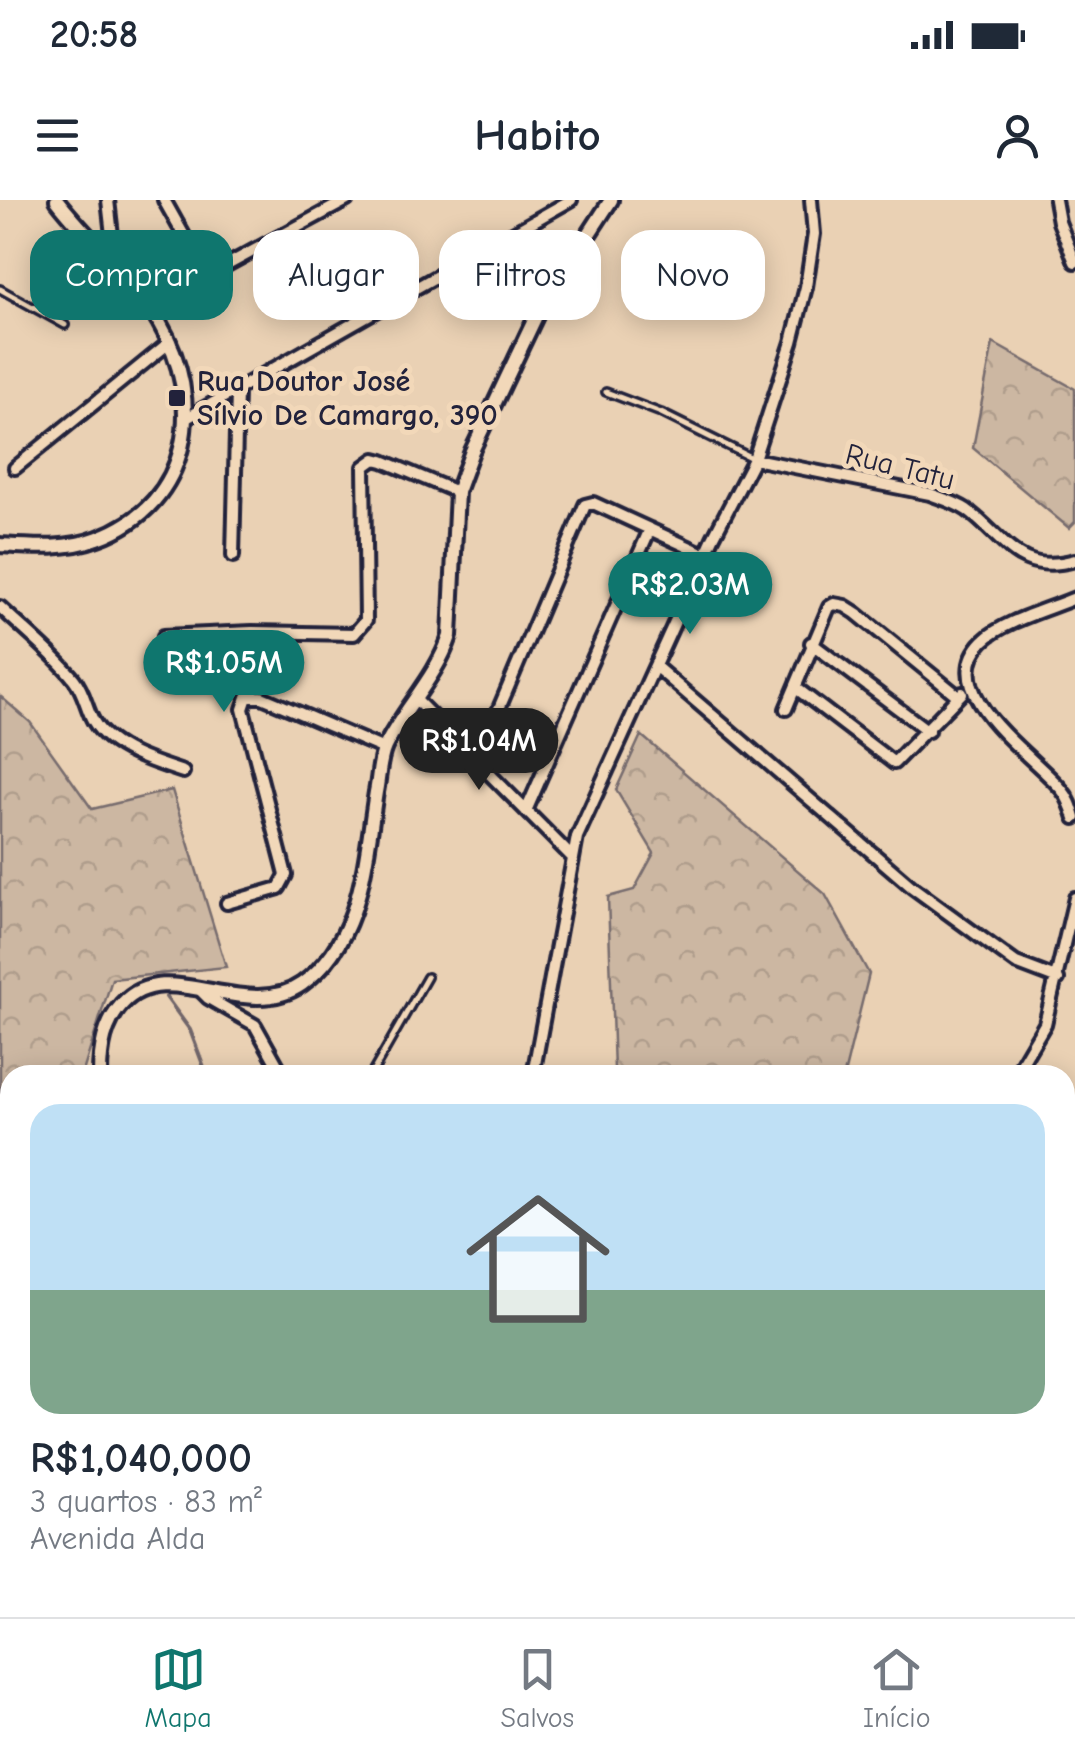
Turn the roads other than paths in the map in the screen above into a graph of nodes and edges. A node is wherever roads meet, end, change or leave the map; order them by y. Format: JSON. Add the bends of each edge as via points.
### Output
{"nodes":[{"id":1,"x":57,"y":200,"type":"edge"},
{"id":2,"x":108,"y":200,"type":"edge"},
{"id":3,"x":164,"y":200,"type":"edge"},
{"id":4,"x":347,"y":200,"type":"edge"},
{"id":5,"x":571,"y":200,"type":"edge"},
{"id":6,"x":612,"y":200,"type":"edge"},
{"id":7,"x":811,"y":200,"type":"edge"},
{"id":8,"x":1055,"y":200,"type":"edge"},
{"id":9,"x":82,"y":230,"type":"edge"},
{"id":10,"x":111,"y":230,"type":"edge"},
{"id":11,"x":1075,"y":262,"type":"edge"},
{"id":12,"x":0,"y":289,"type":"edge"},
{"id":13,"x":157,"y":320,"type":"edge"},
{"id":14,"x":65,"y":326,"type":"dead end"},
{"id":15,"x":170,"y":342,"type":"junction"},
{"id":16,"x":237,"y":391,"type":"junction"},
{"id":17,"x":606,"y":392,"type":"dead end"},
{"id":18,"x":185,"y":419,"type":"junction"},
{"id":19,"x":754,"y":459,"type":"junction"},
{"id":20,"x":15,"y":468,"type":"dead end"},
{"id":21,"x":457,"y":492,"type":"junction"},
{"id":22,"x":650,"y":530,"type":"junction"},
{"id":23,"x":0,"y":545,"type":"edge"},
{"id":24,"x":706,"y":554,"type":"junction"},
{"id":25,"x":233,"y":556,"type":"dead end"},
{"id":26,"x":1075,"y":560,"type":"edge"},
{"id":27,"x":1075,"y":598,"type":"edge"},
{"id":28,"x":0,"y":607,"type":"edge"},
{"id":29,"x":164,"y":636,"type":"dead end"},
{"id":30,"x":812,"y":642,"type":"junction"},
{"id":31,"x":654,"y":666,"type":"junction"},
{"id":32,"x":971,"y":686,"type":"junction"},
{"id":33,"x":796,"y":688,"type":"junction"},
{"id":34,"x":958,"y":696,"type":"junction"},
{"id":35,"x":416,"y":700,"type":"junction"},
{"id":36,"x":786,"y":709,"type":"dead end"},
{"id":37,"x":928,"y":730,"type":"junction"},
{"id":38,"x":384,"y":749,"type":"junction"},
{"id":39,"x":476,"y":763,"type":"junction"},
{"id":40,"x":184,"y":772,"type":"dead end"},
{"id":41,"x":526,"y":812,"type":"junction"},
{"id":42,"x":1075,"y":818,"type":"edge"},
{"id":43,"x":572,"y":856,"type":"junction"},
{"id":44,"x":1075,"y":898,"type":"edge"},
{"id":45,"x":227,"y":903,"type":"dead end"},
{"id":46,"x":427,"y":977,"type":"dead end"},
{"id":47,"x":1058,"y":979,"type":"junction"},
{"id":48,"x":200,"y":990,"type":"junction"},
{"id":49,"x":101,"y":1065,"type":"edge"},
{"id":50,"x":278,"y":1065,"type":"edge"},
{"id":51,"x":377,"y":1065,"type":"edge"},
{"id":52,"x":535,"y":1065,"type":"edge"},
{"id":53,"x":1021,"y":1065,"type":"edge"}],
"edges":[{"from":1,"to":9,"type":"street"},
{"from":2,"to":10,"type":"street"},
{"from":3,"to":4,"type":"street","via":[[208,270],[225,269]]},
{"from":5,"to":16,"type":"street"},
{"from":6,"to":21,"type":"street","via":[[523,341]]},
{"from":7,"to":19,"type":"street","via":[[806,287]]},
{"from":8,"to":11,"type":"street"},
{"from":12,"to":14,"type":"lane"},
{"from":13,"to":15,"type":"street"},
{"from":15,"to":18,"type":"street","via":[[184,386]]},
{"from":15,"to":20,"type":"street"},
{"from":16,"to":18,"type":"street"},
{"from":16,"to":25,"type":"street"},
{"from":17,"to":19,"type":"lane"},
{"from":18,"to":23,"type":"street","via":[[178,463],[136,516],[76,544]]},
{"from":19,"to":24,"type":"street"},
{"from":19,"to":26,"type":"street","name":"Rua Tatu","via":[[930,494],[970,512],[1023,559],[1057,565]]},
{"from":21,"to":29,"type":"street","via":[[384,461],[364,466],[366,620],[354,634]]},
{"from":21,"to":35,"type":"street","via":[[450,636]]},
{"from":22,"to":24,"type":"street"},
{"from":22,"to":39,"type":"street","via":[[585,505]]},
{"from":22,"to":41,"type":"street"},
{"from":24,"to":31,"type":"street"},
{"from":27,"to":32,"type":"street","via":[[983,641],[974,654]]},
{"from":28,"to":40,"type":"street","via":[[72,676],[105,736]]},
{"from":30,"to":33,"type":"street"},
{"from":30,"to":34,"type":"street","via":[[829,607],[845,606]]},
{"from":30,"to":37,"type":"street"},
{"from":31,"to":43,"type":"street"},
{"from":31,"to":47,"type":"street","via":[[912,887],[1016,963]]},
{"from":32,"to":34,"type":"street"},
{"from":32,"to":42,"type":"street","via":[[988,716],[1063,790]]},
{"from":33,"to":36,"type":"street"},
{"from":33,"to":37,"type":"street","via":[[889,762],[899,761]]},
{"from":34,"to":37,"type":"street"},
{"from":35,"to":38,"type":"street"},
{"from":35,"to":39,"type":"street"},
{"from":38,"to":45,"type":"street","via":[[262,697],[247,698],[243,709],[286,875],[279,888]]},
{"from":38,"to":48,"type":"street","via":[[361,886],[337,948],[298,987],[281,994],[244,998]]},
{"from":39,"to":41,"type":"street"},
{"from":41,"to":43,"type":"street"},
{"from":43,"to":52,"type":"street"},
{"from":44,"to":47,"type":"street"},
{"from":46,"to":51,"type":"lane"},
{"from":47,"to":53,"type":"street","via":[[1045,1024]]},
{"from":48,"to":49,"type":"street","via":[[161,985],[133,993],[108,1025]]},
{"from":48,"to":50,"type":"street","via":[[256,1025]]}]}
